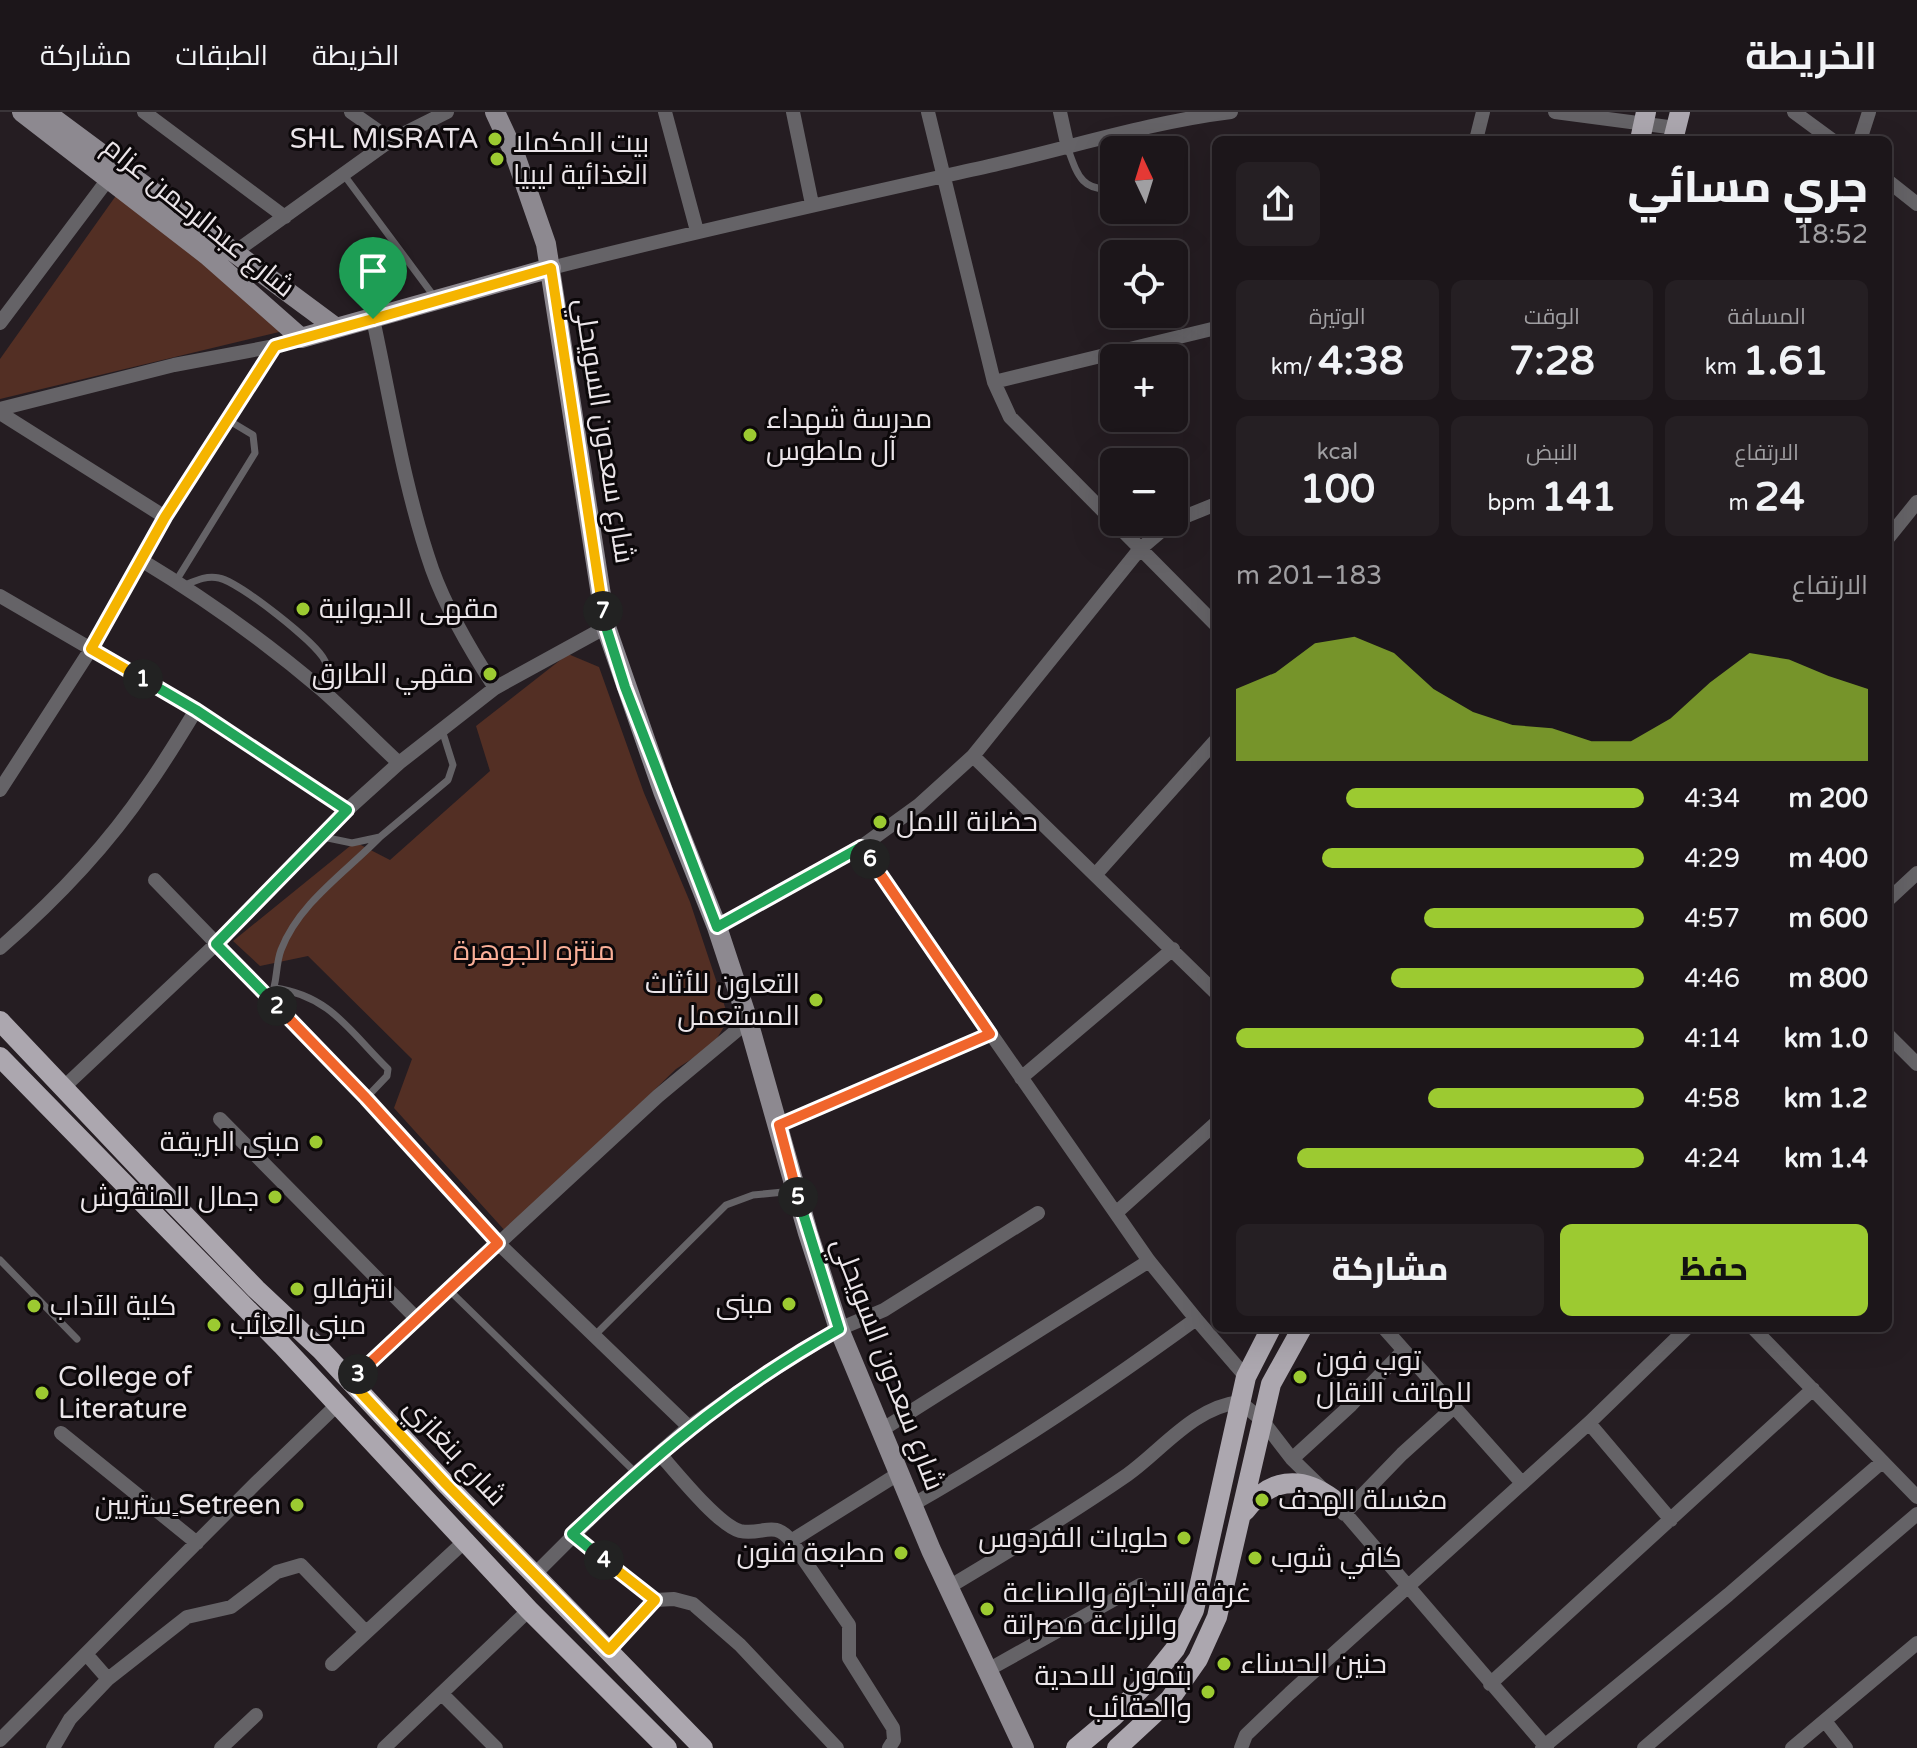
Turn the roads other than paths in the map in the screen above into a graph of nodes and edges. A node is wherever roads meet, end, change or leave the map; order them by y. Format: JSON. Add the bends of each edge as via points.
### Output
{"nodes":[{"id":1,"x":22,"y":112,"type":"edge"},
{"id":2,"x":351,"y":112,"type":"edge"},
{"id":3,"x":447,"y":112,"type":"edge"},
{"id":4,"x":495,"y":112,"type":"edge"},
{"id":5,"x":665,"y":112,"type":"edge"},
{"id":6,"x":793,"y":112,"type":"edge"},
{"id":7,"x":928,"y":112,"type":"edge"},
{"id":8,"x":1060,"y":112,"type":"edge"},
{"id":9,"x":1231,"y":112,"type":"edge"},
{"id":10,"x":1483,"y":112,"type":"edge"},
{"id":11,"x":1555,"y":112,"type":"edge"},
{"id":12,"x":1794,"y":112,"type":"edge"},
{"id":13,"x":1869,"y":112,"type":"edge"},
{"id":14,"x":147,"y":113,"type":"edge"},
{"id":15,"x":1198,"y":114,"type":"edge"},
{"id":16,"x":59,"y":116,"type":"edge"},
{"id":17,"x":1643,"y":125,"type":"edge"},
{"id":18,"x":1676,"y":127,"type":"edge"},
{"id":19,"x":1477,"y":136,"type":"edge"},
{"id":20,"x":1827,"y":136,"type":"edge"},
{"id":21,"x":1861,"y":136,"type":"edge"},
{"id":22,"x":391,"y":140,"type":"junction"},
{"id":23,"x":1068,"y":148,"type":"junction"},
{"id":24,"x":344,"y":175,"type":"junction"},
{"id":25,"x":943,"y":176,"type":"junction"},
{"id":26,"x":109,"y":178,"type":"junction"},
{"id":27,"x":1892,"y":184,"type":"edge"},
{"id":28,"x":1100,"y":190,"type":"edge"},
{"id":29,"x":812,"y":204,"type":"junction"},
{"id":30,"x":1917,"y":204,"type":"edge"},
{"id":31,"x":285,"y":217,"type":"junction"},
{"id":32,"x":697,"y":231,"type":"junction"},
{"id":33,"x":235,"y":252,"type":"junction"},
{"id":34,"x":551,"y":268,"type":"junction"},
{"id":35,"x":437,"y":301,"type":"junction"},
{"id":36,"x":373,"y":319,"type":"junction"},
{"id":37,"x":0,"y":323,"type":"edge"},
{"id":38,"x":335,"y":327,"type":"junction"},
{"id":39,"x":1212,"y":329,"type":"edge"},
{"id":40,"x":301,"y":338,"type":"junction"},
{"id":41,"x":275,"y":346,"type":"junction"},
{"id":42,"x":994,"y":382,"type":"junction"},
{"id":43,"x":0,"y":411,"type":"edge"},
{"id":44,"x":228,"y":420,"type":"junction"},
{"id":45,"x":1917,"y":502,"type":"edge"},
{"id":46,"x":1212,"y":506,"type":"edge"},
{"id":47,"x":1188,"y":516,"type":"edge"},
{"id":48,"x":165,"y":517,"type":"junction"},
{"id":49,"x":1892,"y":533,"type":"edge"},
{"id":50,"x":1156,"y":536,"type":"edge"},
{"id":51,"x":1139,"y":550,"type":"junction"},
{"id":52,"x":141,"y":560,"type":"junction"},
{"id":53,"x":180,"y":584,"type":"junction"},
{"id":54,"x":0,"y":596,"type":"edge"},
{"id":55,"x":1212,"y":621,"type":"edge"},
{"id":56,"x":606,"y":627,"type":"junction"},
{"id":57,"x":91,"y":649,"type":"junction"},
{"id":58,"x":495,"y":688,"type":"junction"},
{"id":59,"x":322,"y":690,"type":"junction"},
{"id":60,"x":196,"y":710,"type":"junction"},
{"id":61,"x":442,"y":730,"type":"junction"},
{"id":62,"x":1212,"y":744,"type":"edge"},
{"id":63,"x":973,"y":756,"type":"junction"},
{"id":64,"x":399,"y":763,"type":"junction"},
{"id":65,"x":0,"y":790,"type":"edge"},
{"id":66,"x":347,"y":810,"type":"junction"},
{"id":67,"x":321,"y":837,"type":"junction"},
{"id":68,"x":380,"y":837,"type":"junction"},
{"id":69,"x":861,"y":847,"type":"junction"},
{"id":70,"x":1917,"y":873,"type":"edge"},
{"id":71,"x":1096,"y":874,"type":"junction"},
{"id":72,"x":155,"y":880,"type":"dead end"},
{"id":73,"x":1892,"y":896,"type":"edge"},
{"id":74,"x":717,"y":927,"type":"junction"},
{"id":75,"x":216,"y":944,"type":"junction"},
{"id":76,"x":0,"y":948,"type":"edge"},
{"id":77,"x":1173,"y":949,"type":"junction"},
{"id":78,"x":1212,"y":989,"type":"edge"},
{"id":79,"x":273,"y":993,"type":"junction"},
{"id":80,"x":0,"y":1021,"type":"edge"},
{"id":81,"x":748,"y":1021,"type":"junction"},
{"id":82,"x":990,"y":1034,"type":"junction"},
{"id":83,"x":1892,"y":1039,"type":"edge"},
{"id":84,"x":0,"y":1057,"type":"edge"},
{"id":85,"x":1917,"y":1064,"type":"edge"},
{"id":86,"x":1021,"y":1078,"type":"junction"},
{"id":87,"x":64,"y":1087,"type":"junction"},
{"id":88,"x":366,"y":1098,"type":"junction"},
{"id":89,"x":220,"y":1119,"type":"dead end"},
{"id":90,"x":779,"y":1125,"type":"junction"},
{"id":91,"x":1212,"y":1127,"type":"edge"},
{"id":92,"x":796,"y":1191,"type":"junction"},
{"id":93,"x":1117,"y":1212,"type":"junction"},
{"id":94,"x":1038,"y":1213,"type":"dead end"},
{"id":95,"x":498,"y":1243,"type":"junction"},
{"id":96,"x":0,"y":1260,"type":"edge"},
{"id":97,"x":1149,"y":1261,"type":"junction"},
{"id":98,"x":449,"y":1290,"type":"junction"},
{"id":99,"x":417,"y":1319,"type":"junction"},
{"id":100,"x":1196,"y":1319,"type":"junction"},
{"id":101,"x":839,"y":1329,"type":"junction"},
{"id":102,"x":1269,"y":1332,"type":"edge"},
{"id":103,"x":1300,"y":1332,"type":"edge"},
{"id":104,"x":1387,"y":1332,"type":"edge"},
{"id":105,"x":1683,"y":1332,"type":"edge"},
{"id":106,"x":1757,"y":1332,"type":"edge"},
{"id":107,"x":594,"y":1336,"type":"junction"},
{"id":108,"x":77,"y":1339,"type":"dead end"},
{"id":109,"x":1403,"y":1351,"type":"junction"},
{"id":110,"x":1246,"y":1377,"type":"junction"},
{"id":111,"x":350,"y":1381,"type":"junction"},
{"id":112,"x":1813,"y":1389,"type":"junction"},
{"id":113,"x":1240,"y":1402,"type":"junction"},
{"id":114,"x":338,"y":1404,"type":"junction"},
{"id":115,"x":1454,"y":1407,"type":"junction"},
{"id":116,"x":1262,"y":1420,"type":"junction"},
{"id":117,"x":1589,"y":1423,"type":"junction"},
{"id":118,"x":689,"y":1427,"type":"junction"},
{"id":119,"x":880,"y":1431,"type":"junction"},
{"id":120,"x":61,"y":1433,"type":"dead end"},
{"id":121,"x":659,"y":1453,"type":"junction"},
{"id":122,"x":1292,"y":1459,"type":"junction"},
{"id":123,"x":1882,"y":1462,"type":"junction"},
{"id":124,"x":636,"y":1473,"type":"junction"},
{"id":125,"x":898,"y":1474,"type":"junction"},
{"id":126,"x":1522,"y":1483,"type":"junction"},
{"id":127,"x":1917,"y":1497,"type":"edge"},
{"id":128,"x":912,"y":1505,"type":"junction"},
{"id":129,"x":1338,"y":1507,"type":"junction"},
{"id":130,"x":1243,"y":1514,"type":"junction"},
{"id":131,"x":1917,"y":1514,"type":"edge"},
{"id":132,"x":1671,"y":1520,"type":"junction"},
{"id":133,"x":572,"y":1534,"type":"junction"},
{"id":134,"x":465,"y":1541,"type":"junction"},
{"id":135,"x":791,"y":1541,"type":"junction"},
{"id":136,"x":197,"y":1543,"type":"junction"},
{"id":137,"x":534,"y":1575,"type":"junction"},
{"id":138,"x":1140,"y":1585,"type":"dead end"},
{"id":139,"x":949,"y":1587,"type":"junction"},
{"id":140,"x":1408,"y":1588,"type":"junction"},
{"id":141,"x":655,"y":1600,"type":"junction"},
{"id":142,"x":529,"y":1610,"type":"junction"},
{"id":143,"x":366,"y":1632,"type":"junction"},
{"id":144,"x":609,"y":1650,"type":"junction"},
{"id":145,"x":1915,"y":1650,"type":"edge"},
{"id":146,"x":87,"y":1655,"type":"junction"},
{"id":147,"x":332,"y":1664,"type":"dead end"},
{"id":148,"x":986,"y":1671,"type":"junction"},
{"id":149,"x":108,"y":1679,"type":"junction"},
{"id":150,"x":1490,"y":1684,"type":"junction"},
{"id":151,"x":442,"y":1694,"type":"junction"},
{"id":152,"x":256,"y":1715,"type":"dead end"},
{"id":153,"x":1825,"y":1721,"type":"junction"},
{"id":154,"x":0,"y":1740,"type":"edge"},
{"id":155,"x":657,"y":1745,"type":"edge"},
{"id":156,"x":1545,"y":1747,"type":"edge"},
{"id":157,"x":53,"y":1748,"type":"edge"},
{"id":158,"x":221,"y":1748,"type":"edge"},
{"id":159,"x":384,"y":1748,"type":"edge"},
{"id":160,"x":496,"y":1748,"type":"edge"},
{"id":161,"x":703,"y":1748,"type":"edge"},
{"id":162,"x":837,"y":1748,"type":"edge"},
{"id":163,"x":889,"y":1748,"type":"edge"},
{"id":164,"x":1024,"y":1748,"type":"edge"},
{"id":165,"x":1076,"y":1748,"type":"edge"},
{"id":166,"x":1117,"y":1748,"type":"edge"},
{"id":167,"x":1241,"y":1748,"type":"edge"},
{"id":168,"x":1644,"y":1748,"type":"edge"},
{"id":169,"x":1792,"y":1748,"type":"edge"},
{"id":170,"x":1846,"y":1748,"type":"edge"}],
"edges":[{"from":1,"to":26,"type":"main road","name":"شارع عبدالرحمن عزام"},
{"from":2,"to":22,"type":"street"},
{"from":3,"to":22,"type":"street"},
{"from":4,"to":34,"type":"main road","name":"شارع سعدون السويحلي","via":[[538,218]]},
{"from":5,"to":32,"type":"street"},
{"from":6,"to":29,"type":"street"},
{"from":7,"to":25,"type":"street"},
{"from":8,"to":23,"type":"street"},
{"from":9,"to":15,"type":"street"},
{"from":10,"to":19,"type":"street"},
{"from":11,"to":17,"type":"street"},
{"from":12,"to":20,"type":"street"},
{"from":13,"to":21,"type":"street"},
{"from":14,"to":31,"type":"street"},
{"from":15,"to":23,"type":"street"},
{"from":16,"to":33,"type":"main road"},
{"from":17,"to":18,"type":"street"},
{"from":22,"to":24,"type":"street"},
{"from":23,"to":25,"type":"street"},
{"from":23,"to":28,"type":"lane","via":[[1077,174]]},
{"from":24,"to":31,"type":"street"},
{"from":24,"to":35,"type":"lane"},
{"from":25,"to":29,"type":"street"},
{"from":25,"to":42,"type":"street"},
{"from":26,"to":37,"type":"street"},
{"from":26,"to":40,"type":"main road","name":"شارع عبدالرحمن عزام"},
{"from":27,"to":30,"type":"street"},
{"from":29,"to":32,"type":"street"},
{"from":31,"to":33,"type":"street"},
{"from":32,"to":34,"type":"street"},
{"from":33,"to":38,"type":"main road"},
{"from":34,"to":35,"type":"main road"},
{"from":34,"to":56,"type":"main road","name":"شارع سعدون السويحلي"},
{"from":35,"to":36,"type":"main road"},
{"from":36,"to":38,"type":"main road"},
{"from":36,"to":58,"type":"street","via":[[433,571]]},
{"from":38,"to":40,"type":"main road"},
{"from":39,"to":42,"type":"street"},
{"from":40,"to":41,"type":"street"},
{"from":41,"to":43,"type":"street","via":[[174,365]]},
{"from":41,"to":44,"type":"street"},
{"from":42,"to":51,"type":"street","via":[[1010,417]]},
{"from":43,"to":48,"type":"street"},
{"from":44,"to":48,"type":"street"},
{"from":44,"to":53,"type":"lane","via":[[253,435],[255,453]]},
{"from":45,"to":49,"type":"street"},
{"from":46,"to":47,"type":"street"},
{"from":48,"to":52,"type":"street"},
{"from":50,"to":51,"type":"street"},
{"from":51,"to":55,"type":"street"},
{"from":51,"to":63,"type":"street"},
{"from":52,"to":53,"type":"street"},
{"from":52,"to":57,"type":"street"},
{"from":53,"to":59,"type":"street"},
{"from":53,"to":59,"type":"lane","via":[[220,578],[281,618],[316,647],[326,663]]},
{"from":54,"to":57,"type":"street"},
{"from":56,"to":58,"type":"street"},
{"from":56,"to":74,"type":"main road","name":"شارع سعدون السويحلي"},
{"from":57,"to":60,"type":"street"},
{"from":57,"to":65,"type":"street"},
{"from":58,"to":61,"type":"street"},
{"from":59,"to":64,"type":"street"},
{"from":60,"to":66,"type":"street"},
{"from":60,"to":76,"type":"street","via":[[110,837]]},
{"from":61,"to":64,"type":"street"},
{"from":61,"to":68,"type":"lane","via":[[453,765],[448,780]]},
{"from":62,"to":71,"type":"street"},
{"from":63,"to":69,"type":"street"},
{"from":63,"to":71,"type":"street"},
{"from":64,"to":66,"type":"street"},
{"from":66,"to":67,"type":"street"},
{"from":67,"to":68,"type":"lane","via":[[352,843]]},
{"from":67,"to":75,"type":"street"},
{"from":68,"to":79,"type":"lane","via":[[302,912],[281,951]]},
{"from":69,"to":74,"type":"street"},
{"from":69,"to":82,"type":"street"},
{"from":70,"to":73,"type":"street"},
{"from":71,"to":77,"type":"street"},
{"from":72,"to":75,"type":"street"},
{"from":74,"to":81,"type":"main road","name":"شارع سعدون السويحلي"},
{"from":75,"to":79,"type":"street"},
{"from":75,"to":87,"type":"street"},
{"from":77,"to":78,"type":"street"},
{"from":77,"to":86,"type":"street"},
{"from":79,"to":88,"type":"street"},
{"from":79,"to":88,"type":"lane","via":[[298,991],[326,1005],[388,1069]]},
{"from":80,"to":87,"type":"main road","name":"شارع بنغازي"},
{"from":81,"to":90,"type":"main road","name":"شارع سعدون السويحلي"},
{"from":81,"to":95,"type":"street"},
{"from":82,"to":86,"type":"street"},
{"from":82,"to":90,"type":"street"},
{"from":83,"to":85,"type":"street"},
{"from":84,"to":114,"type":"main road","name":"شارع بنغازي"},
{"from":86,"to":93,"type":"street"},
{"from":87,"to":111,"type":"main road","name":"شارع بنغازي"},
{"from":88,"to":95,"type":"street"},
{"from":89,"to":99,"type":"street"},
{"from":90,"to":92,"type":"main road","name":"شارع سعدون السويحلي"},
{"from":91,"to":93,"type":"street"},
{"from":92,"to":101,"type":"main road","name":"شارع سعدون السويحلي"},
{"from":92,"to":107,"type":"lane","via":[[753,1195],[726,1205]]},
{"from":93,"to":97,"type":"street"},
{"from":94,"to":101,"type":"street","via":[[884,1310]]},
{"from":95,"to":98,"type":"street"},
{"from":95,"to":107,"type":"street"},
{"from":96,"to":108,"type":"lane"},
{"from":97,"to":100,"type":"street"},
{"from":97,"to":119,"type":"street"},
{"from":98,"to":99,"type":"street"},
{"from":98,"to":124,"type":"lane"},
{"from":99,"to":111,"type":"street"},
{"from":100,"to":110,"type":"street"},
{"from":100,"to":128,"type":"street","via":[[1082,1401]]},
{"from":101,"to":118,"type":"street"},
{"from":101,"to":119,"type":"main road","name":"شارع سعدون السويحلي"},
{"from":102,"to":110,"type":"main road"},
{"from":103,"to":116,"type":"main road","via":[[1271,1384]]},
{"from":104,"to":109,"type":"street"},
{"from":105,"to":117,"type":"street"},
{"from":106,"to":112,"type":"street"},
{"from":107,"to":118,"type":"street"},
{"from":109,"to":115,"type":"street"},
{"from":109,"to":122,"type":"street"},
{"from":110,"to":113,"type":"main road"},
{"from":111,"to":137,"type":"main road","name":"شارع بنغازي"},
{"from":112,"to":123,"type":"street"},
{"from":112,"to":132,"type":"street"},
{"from":113,"to":116,"type":"street"},
{"from":113,"to":139,"type":"street","via":[[1196,1419],[1128,1473]]},
{"from":113,"to":165,"type":"main road","via":[[1194,1610],[1175,1649],[1155,1674]]},
{"from":114,"to":134,"type":"main road","name":"شارع بنغازي"},
{"from":114,"to":136,"type":"street"},
{"from":115,"to":126,"type":"street"},
{"from":115,"to":129,"type":"street"},
{"from":116,"to":122,"type":"street"},
{"from":116,"to":130,"type":"main road"},
{"from":117,"to":126,"type":"street"},
{"from":117,"to":132,"type":"street"},
{"from":118,"to":121,"type":"street"},
{"from":119,"to":125,"type":"main road","name":"شارع سعدون السويحلي"},
{"from":120,"to":136,"type":"street"},
{"from":121,"to":124,"type":"street"},
{"from":121,"to":135,"type":"street","via":[[732,1527],[745,1532],[777,1529]]},
{"from":122,"to":129,"type":"street"},
{"from":123,"to":127,"type":"street"},
{"from":123,"to":156,"type":"street"},
{"from":124,"to":133,"type":"street"},
{"from":125,"to":128,"type":"main road","name":"شارع سعدون السويحلي"},
{"from":125,"to":135,"type":"street"},
{"from":126,"to":140,"type":"street"},
{"from":128,"to":139,"type":"main road","name":"شارع سعدون السويحلي"},
{"from":129,"to":130,"type":"main road","via":[[1320,1489],[1302,1483],[1257,1495]]},
{"from":129,"to":140,"type":"street"},
{"from":130,"to":166,"type":"main road","via":[[1217,1617],[1198,1659],[1170,1699]]},
{"from":131,"to":168,"type":"street"},
{"from":132,"to":150,"type":"street"},
{"from":133,"to":137,"type":"street"},
{"from":133,"to":141,"type":"street"},
{"from":134,"to":142,"type":"main road","name":"شارع بنغازي"},
{"from":134,"to":143,"type":"street"},
{"from":135,"to":163,"type":"street","via":[[849,1625],[849,1658],[893,1728]]},
{"from":136,"to":146,"type":"street"},
{"from":137,"to":144,"type":"main road","name":"شارع بنغازي"},
{"from":138,"to":148,"type":"street"},
{"from":139,"to":148,"type":"main road","name":"شارع سعدون السويحلي"},
{"from":140,"to":150,"type":"street"},
{"from":140,"to":167,"type":"street","via":[[1246,1735]]},
{"from":141,"to":144,"type":"street"},
{"from":141,"to":162,"type":"street","via":[[693,1604],[740,1645]]},
{"from":142,"to":151,"type":"street"},
{"from":142,"to":155,"type":"main road","name":"شارع بنغازي"},
{"from":143,"to":147,"type":"street"},
{"from":143,"to":149,"type":"street","via":[[301,1565],[287,1567],[238,1604],[187,1617]]},
{"from":144,"to":161,"type":"main road","name":"شارع بنغازي"},
{"from":145,"to":153,"type":"street"},
{"from":146,"to":149,"type":"street"},
{"from":146,"to":154,"type":"street"},
{"from":148,"to":164,"type":"main road","name":"شارع سعدون السويحلي"},
{"from":149,"to":157,"type":"street","via":[[70,1719]]},
{"from":150,"to":156,"type":"street"},
{"from":151,"to":159,"type":"street"},
{"from":151,"to":160,"type":"street"},
{"from":152,"to":158,"type":"street"},
{"from":153,"to":169,"type":"street"},
{"from":153,"to":170,"type":"street"}]}
